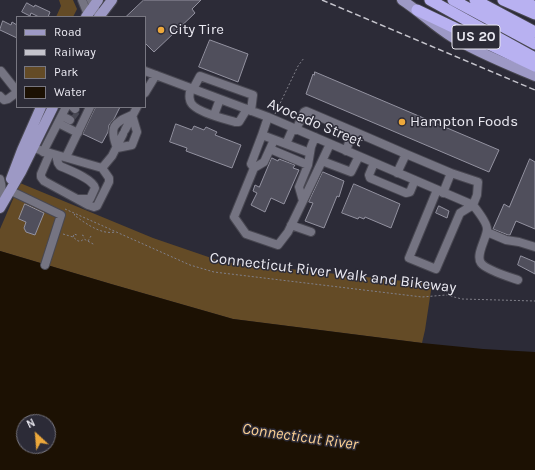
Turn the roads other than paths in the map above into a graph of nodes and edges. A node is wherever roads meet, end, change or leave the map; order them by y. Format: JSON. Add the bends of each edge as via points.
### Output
{"nodes":[{"id":1,"x":82,"y":0,"type":"edge"},
{"id":2,"x":112,"y":0,"type":"edge"},
{"id":3,"x":402,"y":0,"type":"edge"},
{"id":4,"x":430,"y":0,"type":"edge"},
{"id":5,"x":453,"y":0,"type":"edge"},
{"id":6,"x":475,"y":0,"type":"edge"},
{"id":7,"x":503,"y":0,"type":"edge"},
{"id":8,"x":522,"y":0,"type":"edge"},
{"id":9,"x":535,"y":7,"type":"edge"},
{"id":10,"x":91,"y":9,"type":"edge"},
{"id":11,"x":417,"y":10,"type":"junction"},
{"id":12,"x":535,"y":14,"type":"edge"},
{"id":13,"x":100,"y":16,"type":"edge"},
{"id":14,"x":535,"y":32,"type":"edge"},
{"id":15,"x":535,"y":44,"type":"edge"},
{"id":16,"x":535,"y":58,"type":"edge"},
{"id":17,"x":535,"y":66,"type":"edge"},
{"id":18,"x":146,"y":71,"type":"edge"},
{"id":19,"x":0,"y":72,"type":"edge"},
{"id":20,"x":156,"y":75,"type":"junction"},
{"id":21,"x":535,"y":76,"type":"edge"},
{"id":22,"x":146,"y":88,"type":"edge"},
{"id":23,"x":192,"y":88,"type":"junction"},
{"id":24,"x":0,"y":96,"type":"edge"},
{"id":25,"x":220,"y":99,"type":"junction"},
{"id":26,"x":41,"y":108,"type":"edge"},
{"id":27,"x":52,"y":108,"type":"edge"},
{"id":28,"x":136,"y":108,"type":"edge"},
{"id":29,"x":249,"y":110,"type":"junction"},
{"id":30,"x":76,"y":115,"type":"edge"},
{"id":31,"x":132,"y":115,"type":"junction"},
{"id":32,"x":214,"y":115,"type":"junction"},
{"id":33,"x":270,"y":118,"type":"junction"},
{"id":34,"x":294,"y":129,"type":"junction"},
{"id":35,"x":353,"y":131,"type":"junction"},
{"id":36,"x":262,"y":135,"type":"junction"},
{"id":37,"x":315,"y":138,"type":"junction"},
{"id":38,"x":274,"y":140,"type":"junction"},
{"id":39,"x":286,"y":144,"type":"junction"},
{"id":40,"x":330,"y":144,"type":"junction"},
{"id":41,"x":29,"y":146,"type":"junction"},
{"id":42,"x":117,"y":148,"type":"junction"},
{"id":43,"x":270,"y":149,"type":"junction"},
{"id":44,"x":346,"y":151,"type":"junction"},
{"id":45,"x":50,"y":153,"type":"junction"},
{"id":46,"x":310,"y":153,"type":"junction"},
{"id":47,"x":406,"y":154,"type":"junction"},
{"id":48,"x":359,"y":156,"type":"junction"},
{"id":49,"x":66,"y":157,"type":"junction"},
{"id":50,"x":322,"y":161,"type":"junction"},
{"id":51,"x":374,"y":163,"type":"junction"},
{"id":52,"x":308,"y":165,"type":"junction"},
{"id":53,"x":102,"y":168,"type":"junction"},
{"id":54,"x":254,"y":168,"type":"junction"},
{"id":55,"x":397,"y":173,"type":"junction"},
{"id":56,"x":451,"y":173,"type":"junction"},
{"id":57,"x":0,"y":178,"type":"edge"},
{"id":58,"x":415,"y":180,"type":"junction"},
{"id":59,"x":11,"y":191,"type":"junction"},
{"id":60,"x":440,"y":191,"type":"junction"},
{"id":61,"x":77,"y":199,"type":"junction"},
{"id":62,"x":303,"y":200,"type":"junction"},
{"id":63,"x":473,"y":205,"type":"junction"},
{"id":64,"x":0,"y":207,"type":"edge"},
{"id":65,"x":291,"y":225,"type":"junction"},
{"id":66,"x":311,"y":232,"type":"dead end"},
{"id":67,"x":487,"y":232,"type":"junction"},
{"id":68,"x":535,"y":247,"type":"edge"},
{"id":69,"x":45,"y":265,"type":"dead end"},
{"id":70,"x":518,"y":280,"type":"dead end"}],
"edges":[{"from":1,"to":10,"type":"street"},
{"from":2,"to":13,"type":"main road"},
{"from":3,"to":11,"type":"main road","number":"US 20"},
{"from":4,"to":16,"type":"highway"},
{"from":5,"to":15,"type":"highway"},
{"from":6,"to":14,"type":"highway"},
{"from":7,"to":12,"type":"highway"},
{"from":8,"to":9,"type":"highway"},
{"from":11,"to":17,"type":"highway","number":"US 20"},
{"from":11,"to":21,"type":"main road","via":[[443,31],[468,46]]},
{"from":18,"to":20,"type":"street","name":"Avocado Street"},
{"from":19,"to":24,"type":"street","via":[[16,93],[4,100]]},
{"from":20,"to":22,"type":"street"},
{"from":20,"to":23,"type":"street","name":"Avocado Street","via":[[177,78]]},
{"from":23,"to":25,"type":"street","name":"Avocado Street"},
{"from":23,"to":29,"type":"street","via":[[200,76],[253,95]]},
{"from":23,"to":32,"type":"street","via":[[189,100],[193,106]]},
{"from":25,"to":29,"type":"street","name":"Avocado Street"},
{"from":25,"to":32,"type":"street"},
{"from":26,"to":41,"type":"main road"},
{"from":27,"to":41,"type":"main road"},
{"from":28,"to":31,"type":"street"},
{"from":29,"to":32,"type":"street","via":[[239,122]]},
{"from":29,"to":33,"type":"street","name":"Avocado Street"},
{"from":30,"to":45,"type":"street"},
{"from":30,"to":49,"type":"street"},
{"from":31,"to":42,"type":"street"},
{"from":31,"to":42,"type":"street","via":[[118,121],[114,127],[112,136]]},
{"from":31,"to":42,"type":"street","via":[[137,132],[132,144]]},
{"from":33,"to":34,"type":"street","name":"Avocado Street"},
{"from":33,"to":36,"type":"street"},
{"from":34,"to":35,"type":"street","via":[[306,111]]},
{"from":34,"to":37,"type":"street","name":"Avocado Street"},
{"from":34,"to":39,"type":"street"},
{"from":35,"to":44,"type":"street"},
{"from":35,"to":47,"type":"street"},
{"from":36,"to":38,"type":"street"},
{"from":36,"to":54,"type":"street","via":[[251,164]]},
{"from":37,"to":40,"type":"street","name":"Avocado Street"},
{"from":37,"to":46,"type":"street"},
{"from":38,"to":39,"type":"street"},
{"from":38,"to":43,"type":"street"},
{"from":39,"to":46,"type":"street"},
{"from":40,"to":44,"type":"street","name":"Avocado Street"},
{"from":40,"to":50,"type":"street"},
{"from":41,"to":45,"type":"street"},
{"from":41,"to":59,"type":"main road"},
{"from":41,"to":64,"type":"main road"},
{"from":42,"to":53,"type":"street"},
{"from":43,"to":52,"type":"street"},
{"from":43,"to":54,"type":"street","via":[[264,162]]},
{"from":44,"to":48,"type":"street","name":"Avocado Street"},
{"from":45,"to":49,"type":"street"},
{"from":45,"to":61,"type":"street","via":[[41,177]]},
{"from":45,"to":61,"type":"street","via":[[60,166],[95,186],[90,199]]},
{"from":46,"to":52,"type":"street"},
{"from":47,"to":55,"type":"street"},
{"from":47,"to":56,"type":"street"},
{"from":48,"to":50,"type":"street","via":[[350,172]]},
{"from":48,"to":51,"type":"street","name":"Avocado Street"},
{"from":49,"to":53,"type":"street"},
{"from":50,"to":62,"type":"street"},
{"from":51,"to":55,"type":"street","name":"Avocado Street"},
{"from":51,"to":58,"type":"street","via":[[370,178],[406,193],[410,192]]},
{"from":52,"to":62,"type":"street","via":[[299,187]]},
{"from":53,"to":61,"type":"street","via":[[109,182],[97,206],[88,205]]},
{"from":54,"to":65,"type":"street","via":[[234,217],[246,234],[278,244]]},
{"from":55,"to":58,"type":"street","name":"Avocado Street"},
{"from":56,"to":60,"type":"street"},
{"from":56,"to":63,"type":"street","via":[[478,182]]},
{"from":57,"to":64,"type":"street"},
{"from":58,"to":60,"type":"street","name":"Avocado Street"},
{"from":59,"to":64,"type":"main road"},
{"from":59,"to":69,"type":"street","via":[[61,215]]},
{"from":60,"to":63,"type":"street","name":"Avocado Street"},
{"from":60,"to":63,"type":"street","via":[[409,258],[436,269],[460,213]]},
{"from":62,"to":65,"type":"street"},
{"from":63,"to":67,"type":"street"},
{"from":65,"to":66,"type":"street"},
{"from":67,"to":68,"type":"street","via":[[510,242]]},
{"from":67,"to":70,"type":"street","via":[[479,256],[480,262]]}]}
